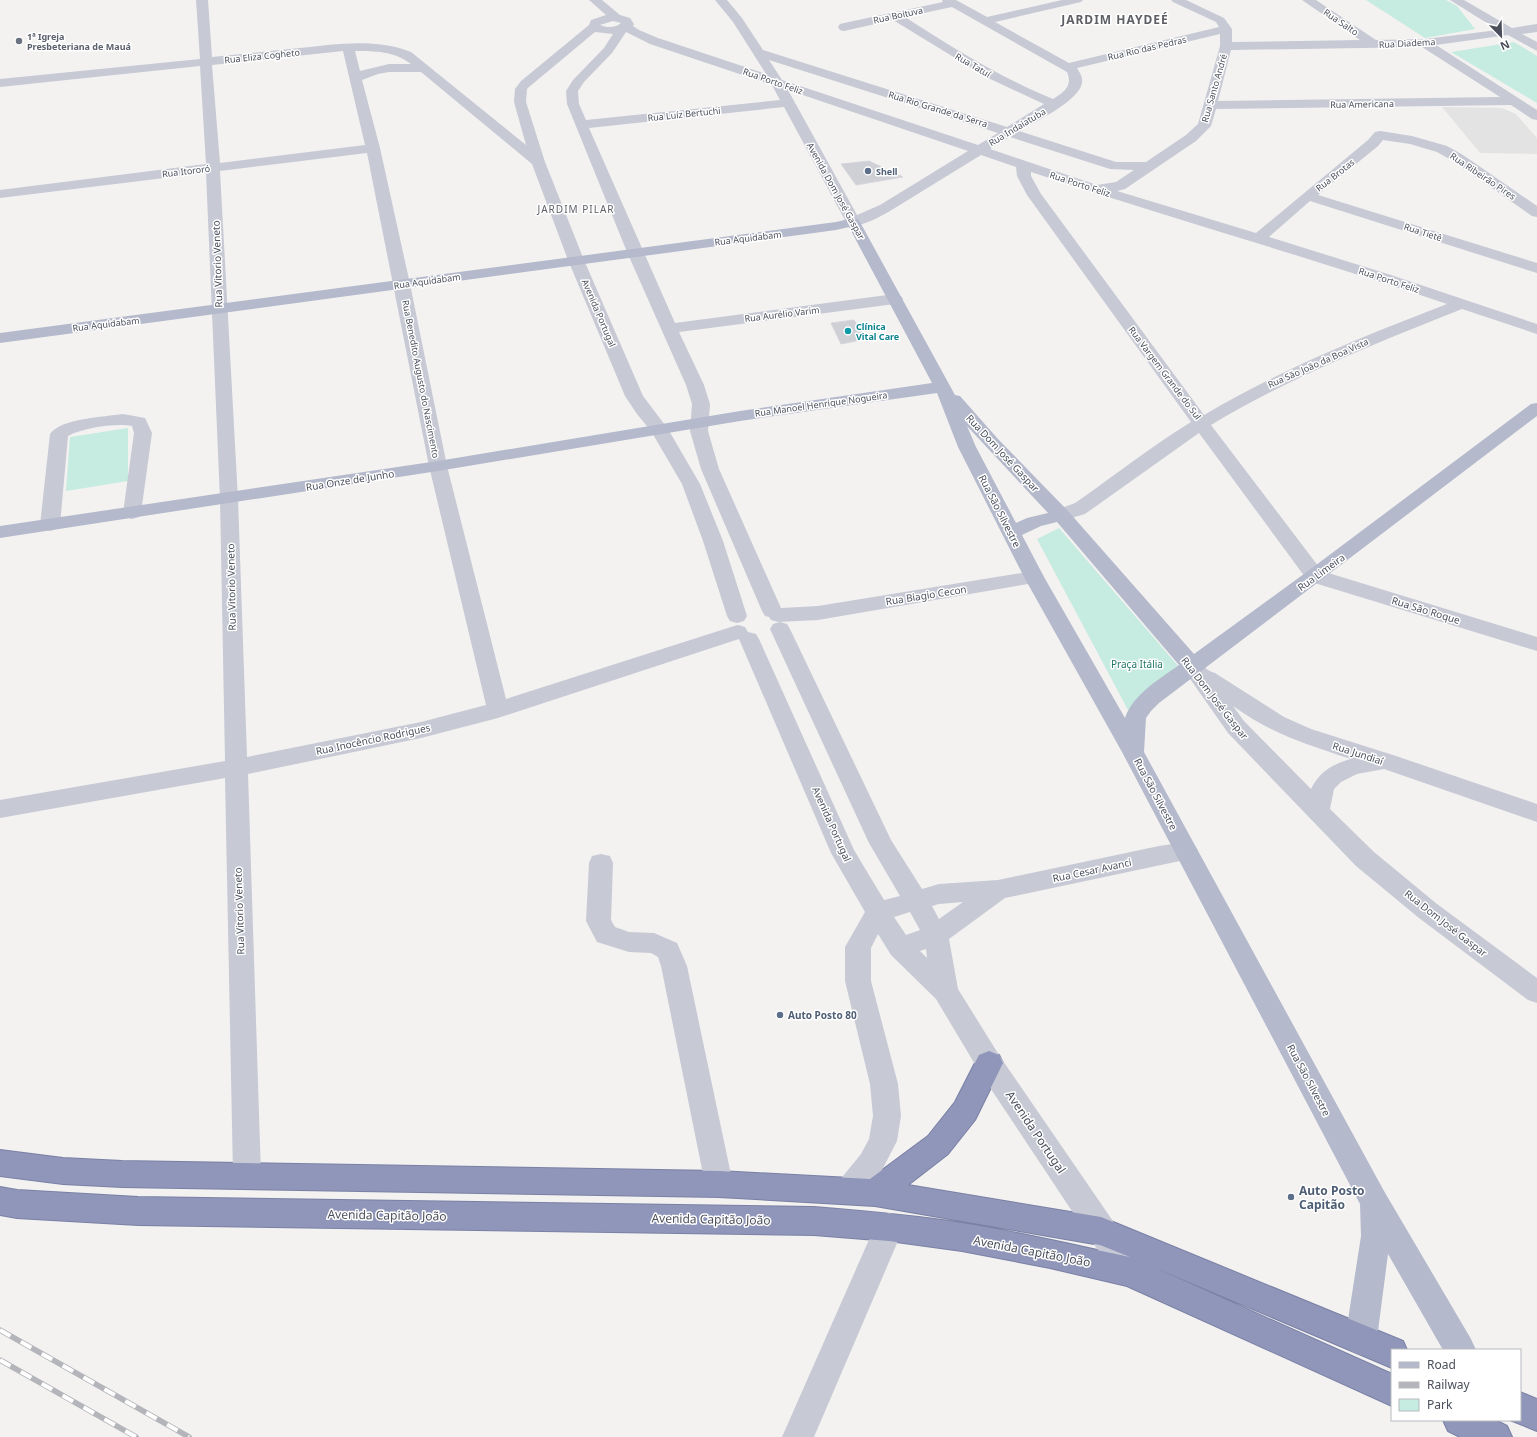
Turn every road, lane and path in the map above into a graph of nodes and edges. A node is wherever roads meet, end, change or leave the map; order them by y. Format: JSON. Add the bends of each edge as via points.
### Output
{"nodes":[{"id":1,"x":202,"y":0,"type":"edge"},
{"id":2,"x":721,"y":0,"type":"edge"},
{"id":3,"x":1077,"y":0,"type":"edge"},
{"id":4,"x":1177,"y":0,"type":"edge"},
{"id":5,"x":1308,"y":0,"type":"edge"},
{"id":6,"x":1456,"y":0,"type":"edge"},
{"id":7,"x":950,"y":2,"type":"edge"},
{"id":8,"x":598,"y":3,"type":"edge"},
{"id":9,"x":895,"y":16,"type":"junction"},
{"id":10,"x":984,"y":21,"type":"junction"},
{"id":11,"x":596,"y":23,"type":"junction"},
{"id":12,"x":622,"y":24,"type":"junction"},
{"id":13,"x":1223,"y":25,"type":"junction"},
{"id":14,"x":844,"y":27,"type":"dead end"},
{"id":15,"x":1537,"y":28,"type":"edge"},
{"id":16,"x":1240,"y":29,"type":"dead end"},
{"id":17,"x":1511,"y":31,"type":"junction"},
{"id":18,"x":1252,"y":34,"type":"dead end"},
{"id":19,"x":654,"y":41,"type":"junction"},
{"id":20,"x":1425,"y":43,"type":"junction"},
{"id":21,"x":1276,"y":44,"type":"junction"},
{"id":22,"x":1374,"y":44,"type":"junction"},
{"id":23,"x":1226,"y":46,"type":"junction"},
{"id":24,"x":348,"y":47,"type":"junction"},
{"id":25,"x":1537,"y":47,"type":"edge"},
{"id":26,"x":608,"y":50,"type":"junction"},
{"id":27,"x":760,"y":53,"type":"junction"},
{"id":28,"x":206,"y":62,"type":"junction"},
{"id":29,"x":1068,"y":67,"type":"junction"},
{"id":30,"x":424,"y":69,"type":"junction"},
{"id":31,"x":356,"y":78,"type":"junction"},
{"id":32,"x":777,"y":82,"type":"junction"},
{"id":33,"x":0,"y":83,"type":"edge"},
{"id":34,"x":1513,"y":101,"type":"junction"},
{"id":35,"x":788,"y":103,"type":"junction"},
{"id":36,"x":1055,"y":104,"type":"junction"},
{"id":37,"x":1356,"y":104,"type":"junction"},
{"id":38,"x":1211,"y":105,"type":"junction"},
{"id":39,"x":1537,"y":116,"type":"edge"},
{"id":40,"x":581,"y":125,"type":"junction"},
{"id":41,"x":497,"y":127,"type":"junction"},
{"id":42,"x":528,"y":128,"type":"junction"},
{"id":43,"x":1010,"y":132,"type":"junction"},
{"id":44,"x":1380,"y":135,"type":"junction"},
{"id":45,"x":373,"y":148,"type":"junction"},
{"id":46,"x":978,"y":151,"type":"junction"},
{"id":47,"x":538,"y":162,"type":"junction"},
{"id":48,"x":1023,"y":166,"type":"junction"},
{"id":49,"x":1115,"y":166,"type":"junction"},
{"id":50,"x":1151,"y":166,"type":"junction"},
{"id":51,"x":213,"y":168,"type":"junction"},
{"id":52,"x":1123,"y":184,"type":"junction"},
{"id":53,"x":1096,"y":189,"type":"junction"},
{"id":54,"x":0,"y":194,"type":"edge"},
{"id":55,"x":1308,"y":196,"type":"junction"},
{"id":56,"x":1136,"y":202,"type":"junction"},
{"id":57,"x":1537,"y":212,"type":"edge"},
{"id":58,"x":853,"y":222,"type":"junction"},
{"id":59,"x":1258,"y":239,"type":"junction"},
{"id":60,"x":635,"y":252,"type":"junction"},
{"id":61,"x":576,"y":260,"type":"junction"},
{"id":62,"x":1537,"y":268,"type":"edge"},
{"id":63,"x":402,"y":284,"type":"junction"},
{"id":64,"x":896,"y":299,"type":"junction"},
{"id":65,"x":1461,"y":304,"type":"junction"},
{"id":66,"x":219,"y":309,"type":"junction"},
{"id":67,"x":669,"y":329,"type":"junction"},
{"id":68,"x":1537,"y":329,"type":"edge"},
{"id":69,"x":0,"y":338,"type":"edge"},
{"id":70,"x":943,"y":386,"type":"junction"},
{"id":71,"x":1537,"y":408,"type":"edge"},
{"id":72,"x":698,"y":422,"type":"junction"},
{"id":73,"x":1202,"y":423,"type":"junction"},
{"id":74,"x":659,"y":429,"type":"junction"},
{"id":75,"x":438,"y":466,"type":"junction"},
{"id":76,"x":229,"y":498,"type":"junction"},
{"id":77,"x":132,"y":513,"type":"junction"},
{"id":78,"x":1061,"y":515,"type":"junction"},
{"id":79,"x":50,"y":525,"type":"junction"},
{"id":80,"x":0,"y":532,"type":"edge"},
{"id":81,"x":1010,"y":533,"type":"junction"},
{"id":82,"x":1315,"y":576,"type":"junction"},
{"id":83,"x":1034,"y":577,"type":"junction"},
{"id":84,"x":778,"y":620,"type":"junction"},
{"id":85,"x":741,"y":629,"type":"junction"},
{"id":86,"x":1537,"y":644,"type":"edge"},
{"id":87,"x":1192,"y":666,"type":"junction"},
{"id":88,"x":1105,"y":703,"type":"junction"},
{"id":89,"x":498,"y":710,"type":"junction"},
{"id":90,"x":1138,"y":713,"type":"junction"},
{"id":91,"x":1133,"y":752,"type":"junction"},
{"id":92,"x":1388,"y":762,"type":"junction"},
{"id":93,"x":235,"y":768,"type":"junction"},
{"id":94,"x":0,"y":810,"type":"edge"},
{"id":95,"x":1318,"y":812,"type":"junction"},
{"id":96,"x":1537,"y":813,"type":"edge"},
{"id":97,"x":1186,"y":851,"type":"junction"},
{"id":98,"x":602,"y":863,"type":"dead end"},
{"id":99,"x":998,"y":890,"type":"junction"},
{"id":100,"x":915,"y":900,"type":"junction"},
{"id":101,"x":878,"y":912,"type":"junction"},
{"id":102,"x":936,"y":935,"type":"junction"},
{"id":103,"x":900,"y":948,"type":"junction"},
{"id":104,"x":945,"y":991,"type":"junction"},
{"id":105,"x":1537,"y":992,"type":"edge"},
{"id":106,"x":989,"y":1063,"type":"junction"},
{"id":107,"x":0,"y":1163,"type":"edge"},
{"id":108,"x":247,"y":1175,"type":"junction"},
{"id":109,"x":719,"y":1184,"type":"junction"},
{"id":110,"x":862,"y":1192,"type":"junction"},
{"id":111,"x":1374,"y":1200,"type":"junction"},
{"id":112,"x":0,"y":1201,"type":"edge"},
{"id":113,"x":889,"y":1227,"type":"junction"},
{"id":114,"x":1101,"y":1232,"type":"junction"},
{"id":115,"x":1130,"y":1272,"type":"junction"},
{"id":116,"x":1361,"y":1339,"type":"junction"},
{"id":117,"x":1459,"y":1349,"type":"edge"},
{"id":118,"x":1391,"y":1352,"type":"edge"},
{"id":119,"x":1391,"y":1390,"type":"edge"},
{"id":120,"x":1521,"y":1408,"type":"edge"},
{"id":121,"x":1537,"y":1415,"type":"edge"},
{"id":122,"x":1461,"y":1421,"type":"edge"},
{"id":123,"x":798,"y":1437,"type":"edge"},
{"id":124,"x":1496,"y":1437,"type":"edge"}],
"edges":[{"from":1,"to":28,"type":"street","name":"Rua Vitorio Veneto"},
{"from":2,"to":27,"type":"street","name":"Avenida Dom José Gaspar"},
{"from":3,"to":10,"type":"street"},
{"from":4,"to":13,"type":"street"},
{"from":5,"to":22,"type":"street","name":"Rua Salto"},
{"from":6,"to":17,"type":"street"},
{"from":7,"to":9,"type":"street","name":"Rua Boituva"},
{"from":7,"to":10,"type":"street"},
{"from":8,"to":11,"type":"street"},
{"from":8,"to":12,"type":"street"},
{"from":9,"to":14,"type":"street","name":"Rua Boituva"},
{"from":9,"to":36,"type":"street","name":"Rua Tatuí","via":[[988,74]]},
{"from":10,"to":29,"type":"street"},
{"from":11,"to":12,"type":"street","via":[[602,30]]},
{"from":11,"to":42,"type":"street","name":"Avenida Portugal","via":[[521,89],[520,102]]},
{"from":12,"to":19,"type":"street","name":"Rua Porto Feliz"},
{"from":12,"to":26,"type":"street","name":"Avenida Portugal"},
{"from":13,"to":16,"type":"street"},
{"from":13,"to":23,"type":"street","name":"Rua Santo André"},
{"from":13,"to":29,"type":"street","name":"Rua Rio das Pedras"},
{"from":15,"to":17,"type":"street","name":"Rua Diadema"},
{"from":17,"to":20,"type":"street","name":"Rua Diadema"},
{"from":17,"to":25,"type":"street"},
{"from":18,"to":21,"type":"street","name":"Rua Diadema"},
{"from":19,"to":26,"type":"street"},
{"from":19,"to":32,"type":"street","name":"Rua Porto Feliz"},
{"from":20,"to":22,"type":"street","name":"Rua Diadema"},
{"from":20,"to":34,"type":"street"},
{"from":21,"to":22,"type":"street","name":"Rua Diadema"},
{"from":21,"to":23,"type":"street","name":"Rua Diadema"},
{"from":23,"to":38,"type":"street","name":"Rua Santo André"},
{"from":24,"to":28,"type":"street","name":"Rua Eliza Cogheto"},
{"from":24,"to":30,"type":"street","name":"Rua Eliza Cogheto","via":[[396,50],[407,55]]},
{"from":24,"to":31,"type":"street","name":"Rua Benedito Augusto do Nascimento"},
{"from":26,"to":40,"type":"street","name":"Avenida Portugal","via":[[579,80],[572,92],[573,104]]},
{"from":27,"to":32,"type":"street","name":"Avenida Dom José Gaspar"},
{"from":27,"to":43,"type":"street","name":"Rua Rio Grande da Serra"},
{"from":28,"to":33,"type":"street","name":"Rua Eliza Cogheto"},
{"from":28,"to":51,"type":"street","name":"Rua Vitorio Veneto"},
{"from":29,"to":36,"type":"street","name":"Rua Indaiatuba","via":[[1076,76],[1074,89]]},
{"from":30,"to":31,"type":"street","via":[[390,67],[370,71]]},
{"from":30,"to":41,"type":"street","name":"Rua Eliza Cogheto"},
{"from":31,"to":45,"type":"street","name":"Rua Benedito Augusto do Nascimento"},
{"from":32,"to":35,"type":"street","name":"Avenida Dom José Gaspar"},
{"from":32,"to":46,"type":"street","name":"Rua Porto Feliz"},
{"from":34,"to":37,"type":"street","name":"Rua Americana"},
{"from":34,"to":39,"type":"street"},
{"from":35,"to":40,"type":"street","name":"Rua Luíz Bertuchi"},
{"from":35,"to":58,"type":"street","name":"Avenida Dom José Gaspar"},
{"from":36,"to":43,"type":"street","name":"Rua Indaiatuba"},
{"from":37,"to":38,"type":"street","name":"Rua Americana"},
{"from":37,"to":44,"type":"street"},
{"from":38,"to":50,"type":"street","name":"Rua Santo André","via":[[1204,126],[1199,132]]},
{"from":40,"to":60,"type":"street","name":"Avenida Portugal"},
{"from":41,"to":42,"type":"street"},
{"from":41,"to":47,"type":"street","name":"Rua Eliza Cogheto"},
{"from":42,"to":47,"type":"street","name":"Avenida Portugal"},
{"from":43,"to":46,"type":"street","name":"Rua Indaiatuba"},
{"from":43,"to":49,"type":"street","name":"Rua Rio Grande da Serra"},
{"from":44,"to":55,"type":"street","name":"Rua Brotas","via":[[1374,143]]},
{"from":44,"to":57,"type":"street","name":"Rua Ribeirão Pires","via":[[1412,140],[1442,149]]},
{"from":45,"to":51,"type":"street","name":"Rua Itororó"},
{"from":45,"to":63,"type":"street","name":"Rua Benedito Augusto do Nascimento"},
{"from":46,"to":48,"type":"street","name":"Rua Porto Feliz"},
{"from":46,"to":58,"type":"street","name":"Rua Indaiatuba","via":[[874,214]]},
{"from":47,"to":61,"type":"street","name":"Avenida Portugal"},
{"from":48,"to":53,"type":"street","name":"Rua Porto Feliz"},
{"from":48,"to":73,"type":"street","name":"Rua Vargem Grande do Sul","via":[[1024,176],[1034,196]]},
{"from":49,"to":50,"type":"street","name":"Rua Rio Grande da Serra"},
{"from":49,"to":52,"type":"street"},
{"from":50,"to":52,"type":"street","name":"Rua Santo André"},
{"from":51,"to":54,"type":"street","name":"Rua Itororó"},
{"from":51,"to":66,"type":"street","name":"Rua Vitorio Veneto"},
{"from":52,"to":53,"type":"street","name":"Rua Santo André"},
{"from":52,"to":56,"type":"street"},
{"from":53,"to":56,"type":"street","name":"Rua Porto Feliz"},
{"from":55,"to":59,"type":"street","name":"Rua Brotas"},
{"from":55,"to":62,"type":"street","name":"Rua Tietê"},
{"from":56,"to":59,"type":"street","name":"Rua Porto Feliz"},
{"from":58,"to":60,"type":"main road","name":"Rua Aquidabam"},
{"from":58,"to":64,"type":"main road","name":"Avenida Dom José Gaspar"},
{"from":59,"to":65,"type":"street","name":"Rua Porto Feliz"},
{"from":60,"to":61,"type":"main road","name":"Rua Aquidabam"},
{"from":60,"to":67,"type":"street","name":"Avenida Portugal"},
{"from":61,"to":63,"type":"main road","name":"Rua Aquidabam"},
{"from":61,"to":74,"type":"street","name":"Avenida Portugal","via":[[634,396]]},
{"from":63,"to":66,"type":"main road","name":"Rua Aquidabam"},
{"from":63,"to":75,"type":"street","name":"Rua Benedito Augusto do Nascimento"},
{"from":64,"to":67,"type":"street","name":"Rua Aurélio Varim"},
{"from":64,"to":70,"type":"main road","name":"Avenida Dom José Gaspar"},
{"from":65,"to":68,"type":"street","name":"Rua Porto Feliz"},
{"from":65,"to":73,"type":"street","name":"Rua São João da Boa Vista","via":[[1305,367]]},
{"from":66,"to":69,"type":"main road","name":"Rua Aquidabam"},
{"from":66,"to":76,"type":"street","name":"Rua Vitorio Veneto"},
{"from":67,"to":72,"type":"street","name":"Avenida Portugal","via":[[699,395],[701,404]]},
{"from":70,"to":72,"type":"main road","name":"Rua Manoel Henrique Nogueira"},
{"from":70,"to":78,"type":"main road","name":"Rua Dom José Gaspar","via":[[992,443]]},
{"from":70,"to":81,"type":"main road","name":"Rua São Silvestre","via":[[967,447]]},
{"from":71,"to":82,"type":"main road","name":"Rua Limeira"},
{"from":72,"to":74,"type":"main road","name":"Rua Onze de Junho"},
{"from":72,"to":84,"type":"street","name":"Avenida Portugal","via":[[710,469]]},
{"from":73,"to":78,"type":"street","name":"Rua São João da Boa Vista","via":[[1078,510]]},
{"from":73,"to":82,"type":"street","name":"Rua Vargem Grande do Sul"},
{"from":74,"to":75,"type":"main road","name":"Rua Onze de Junho"},
{"from":74,"to":85,"type":"street","name":"Avenida Portugal","via":[[691,484],[702,510]]},
{"from":75,"to":76,"type":"main road","name":"Rua Onze de Junho"},
{"from":75,"to":89,"type":"street","name":"Rua Benedito Augusto do Nascimento"},
{"from":76,"to":77,"type":"main road","name":"Rua Onze de Junho"},
{"from":76,"to":93,"type":"street","name":"Rua Vitorio Veneto"},
{"from":77,"to":79,"type":"main road","name":"Rua Onze de Junho"},
{"from":77,"to":79,"type":"street","via":[[143,432],[139,422],[123,419],[72,427],[59,434]]},
{"from":78,"to":81,"type":"main road","via":[[1034,522]]},
{"from":78,"to":87,"type":"main road","name":"Rua Dom José Gaspar"},
{"from":79,"to":80,"type":"main road","name":"Rua Onze de Junho"},
{"from":81,"to":83,"type":"main road","name":"Rua São Silvestre"},
{"from":82,"to":86,"type":"street","name":"Rua São Roque"},
{"from":82,"to":87,"type":"main road","name":"Rua Limeira"},
{"from":83,"to":84,"type":"street","name":"Rua Biagio Cecon"},
{"from":83,"to":88,"type":"main road","name":"Rua São Silvestre"},
{"from":84,"to":85,"type":"street","via":[[771,637],[757,639]]},
{"from":84,"to":85,"type":"street","via":[[757,608],[742,612]]},
{"from":84,"to":100,"type":"street","name":"Avenida Portugal","via":[[881,843]]},
{"from":85,"to":89,"type":"street","name":"Rua Inocêncio Rodrigues"},
{"from":85,"to":101,"type":"street","name":"Avenida Portugal","via":[[843,853]]},
{"from":87,"to":90,"type":"main road","name":"Rua Limeira","via":[[1150,699]]},
{"from":87,"to":92,"type":"street","name":"Rua Jundiaí","via":[[1276,723],[1303,735]]},
{"from":87,"to":95,"type":"street","name":"Rua Dom José Gaspar","via":[[1236,727]]},
{"from":88,"to":90,"type":"main road"},
{"from":88,"to":91,"type":"main road","name":"Rua São Silvestre"},
{"from":89,"to":93,"type":"street","name":"Rua Inocêncio Rodrigues","via":[[421,730]]},
{"from":90,"to":91,"type":"main road","name":"Rua Limeira"},
{"from":91,"to":97,"type":"main road","name":"Rua São Silvestre"},
{"from":92,"to":95,"type":"street","via":[[1367,762],[1347,768],[1332,777],[1323,788]]},
{"from":92,"to":96,"type":"street","name":"Rua Jundiaí"},
{"from":93,"to":94,"type":"street","name":"Rua Inocêncio Rodrigues"},
{"from":93,"to":108,"type":"street","name":"Rua Vitorio Veneto"},
{"from":95,"to":105,"type":"street","name":"Rua Dom José Gaspar","via":[[1365,859],[1428,911]]},
{"from":97,"to":99,"type":"street","name":"Rua Cesar Avanci"},
{"from":97,"to":111,"type":"main road","name":"Rua São Silvestre"},
{"from":98,"to":109,"type":"street","via":[[598,921],[606,935],[629,942],[654,943],[668,950],[674,966]]},
{"from":99,"to":100,"type":"street","name":"Rua Cesar Avanci","via":[[939,894]]},
{"from":99,"to":102,"type":"street","name":"Rua Cesar Avanci"},
{"from":100,"to":101,"type":"street","name":"Rua Cesar Avanci"},
{"from":100,"to":102,"type":"street","name":"Avenida Portugal"},
{"from":101,"to":103,"type":"street","name":"Avenida Portugal"},
{"from":101,"to":110,"type":"street","via":[[858,947],[858,981],[884,1084],[887,1116],[883,1141],[871,1163]]},
{"from":102,"to":103,"type":"street","name":"Rua Cesar Avanci"},
{"from":102,"to":104,"type":"street","name":"Avenida Portugal"},
{"from":103,"to":104,"type":"street","name":"Avenida Portugal"},
{"from":104,"to":106,"type":"street","name":"Avenida Portugal"},
{"from":106,"to":110,"type":"highway","via":[[965,1111],[938,1145]]},
{"from":106,"to":114,"type":"street","name":"Avenida Portugal"},
{"from":107,"to":108,"type":"highway","via":[[63,1171]]},
{"from":108,"to":109,"type":"highway"},
{"from":109,"to":110,"type":"highway"},
{"from":110,"to":114,"type":"highway","via":[[965,1207]]},
{"from":111,"to":116,"type":"main road","name":"Rua São Silvestre","via":[[1376,1236]]},
{"from":111,"to":117,"type":"main road","name":"Rua São Silvestre"},
{"from":112,"to":113,"type":"highway","name":"Avenida Capitão João","via":[[138,1211],[814,1221]]},
{"from":113,"to":115,"type":"highway","name":"Avenida Capitão João","via":[[962,1237]]},
{"from":113,"to":123,"type":"street"},
{"from":114,"to":115,"type":"street","name":"Avenida Portugal"},
{"from":114,"to":116,"type":"highway"},
{"from":115,"to":119,"type":"highway","name":"Avenida Capitão João"},
{"from":116,"to":118,"type":"highway"},
{"from":120,"to":121,"type":"highway"},
{"from":122,"to":124,"type":"highway"}]}
